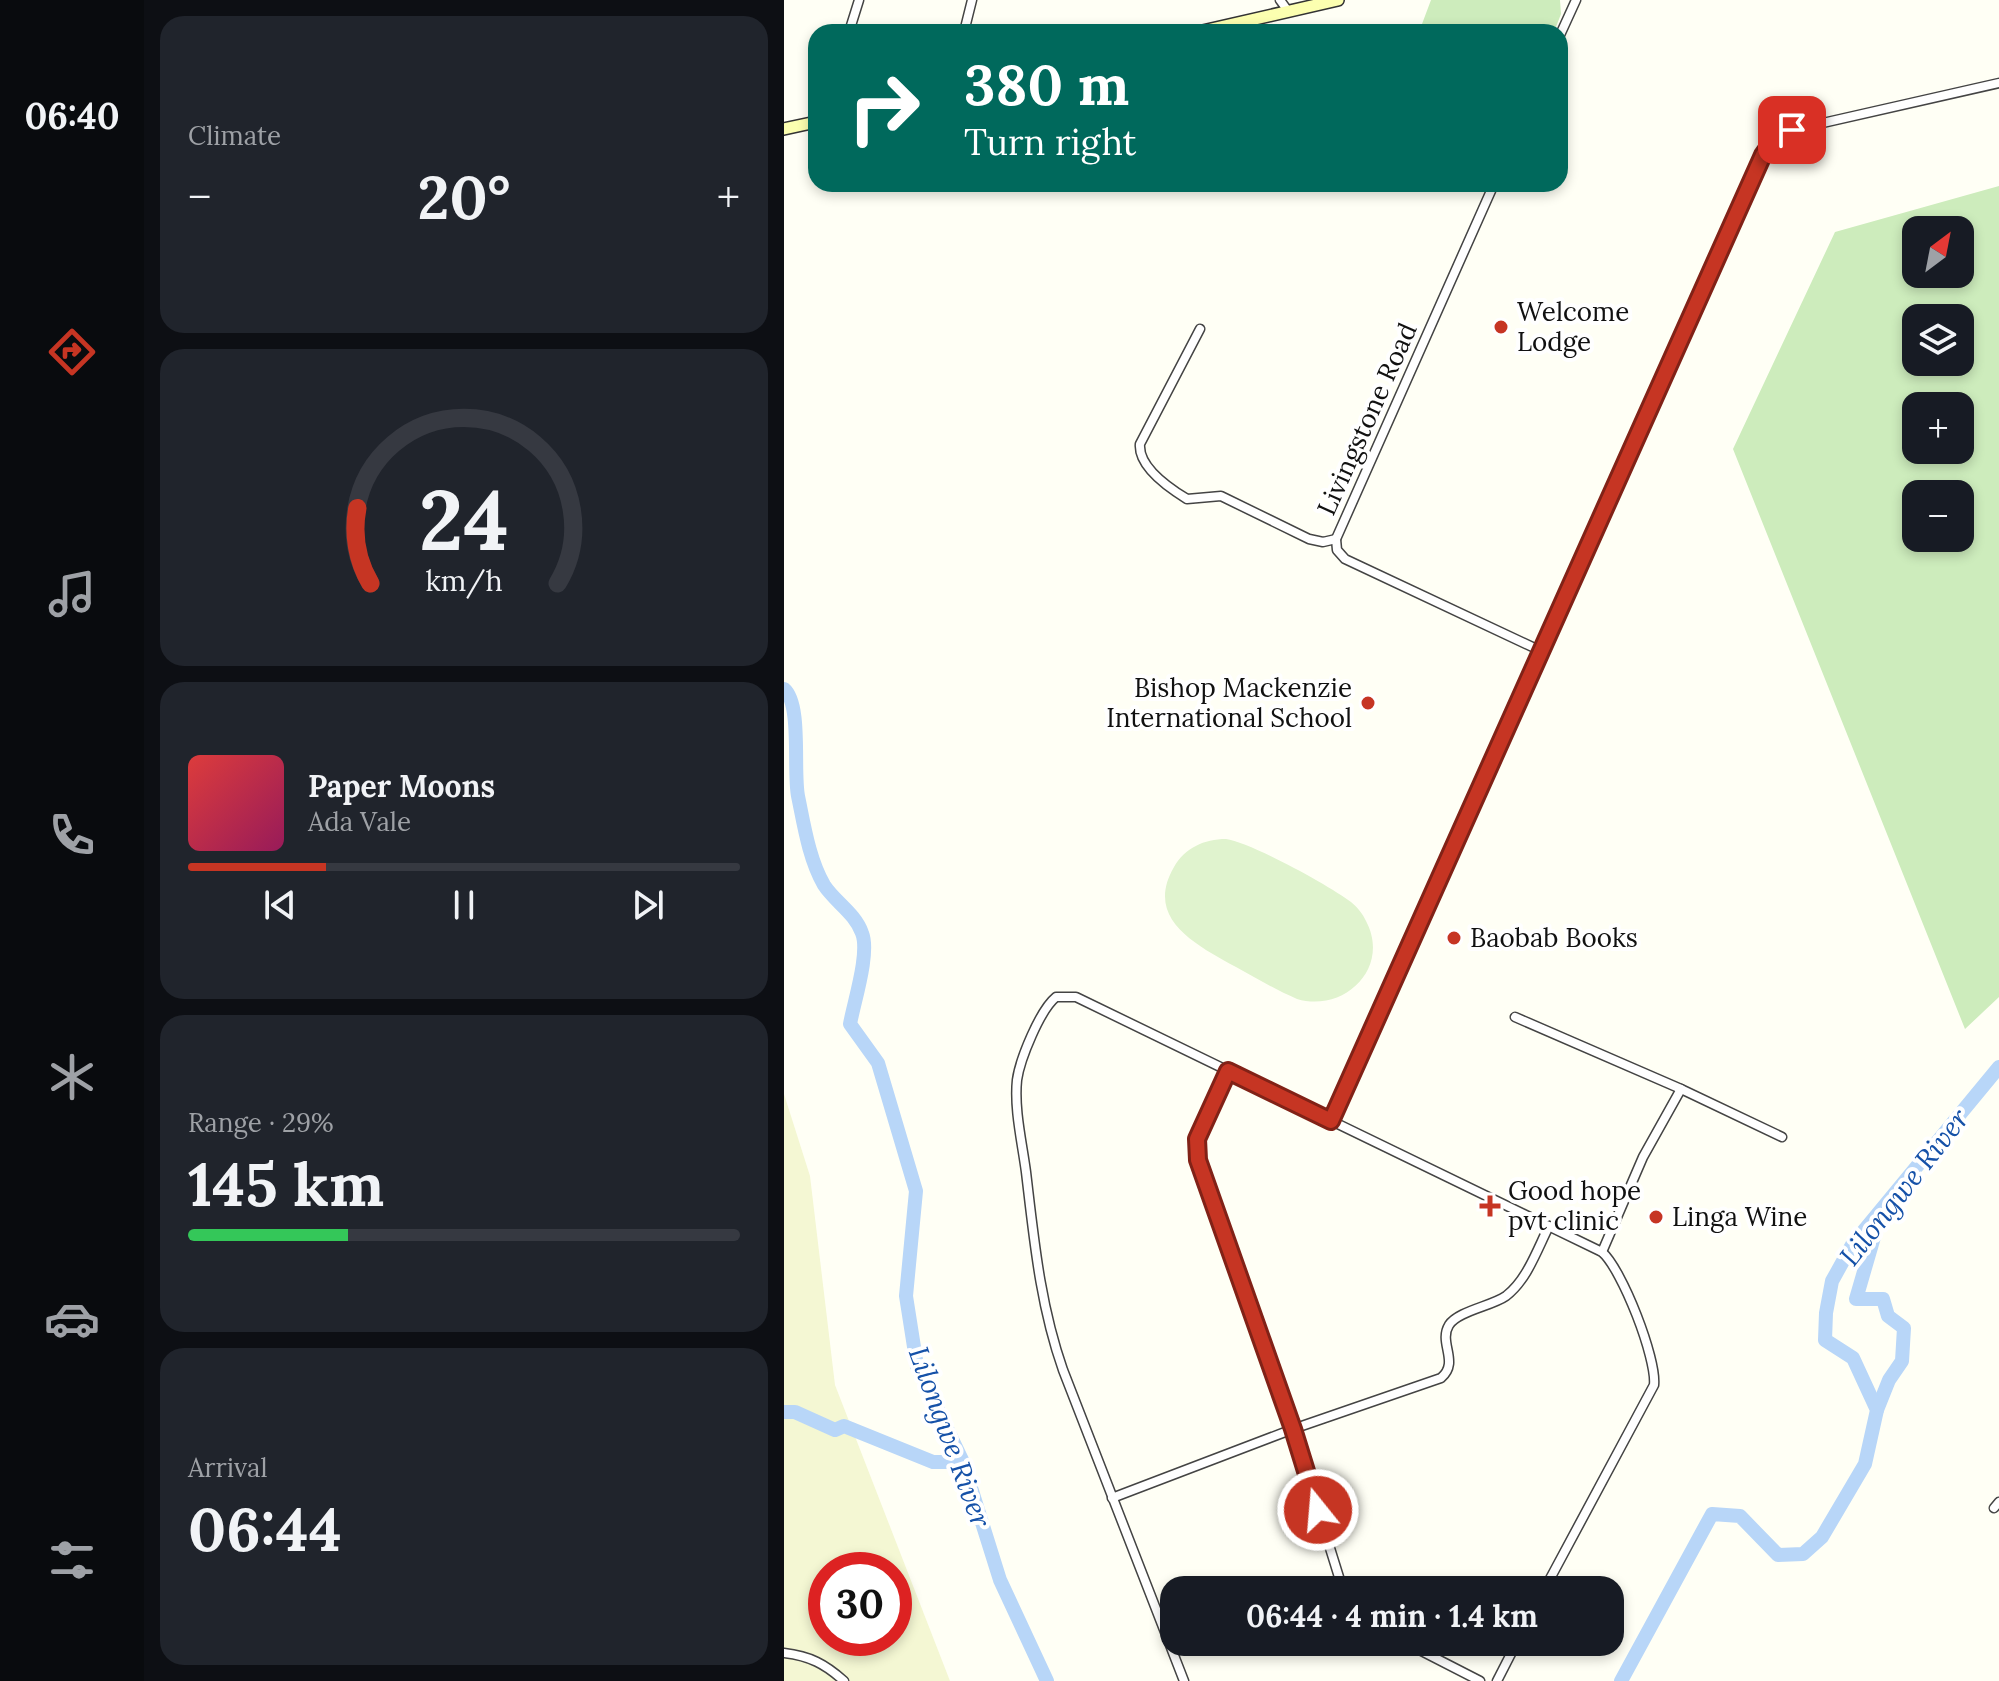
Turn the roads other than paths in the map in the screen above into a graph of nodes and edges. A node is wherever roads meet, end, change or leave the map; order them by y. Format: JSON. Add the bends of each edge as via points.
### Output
{"nodes":[{"id":1,"x":859,"y":0,"type":"edge"},
{"id":2,"x":972,"y":0,"type":"edge"},
{"id":3,"x":1280,"y":0,"type":"edge"},
{"id":4,"x":1338,"y":0,"type":"edge"},
{"id":5,"x":1576,"y":0,"type":"edge"},
{"id":6,"x":1288,"y":11,"type":"junction"},
{"id":7,"x":852,"y":24,"type":"edge"},
{"id":8,"x":966,"y":24,"type":"edge"},
{"id":9,"x":1232,"y":24,"type":"edge"},
{"id":10,"x":1565,"y":24,"type":"edge"},
{"id":11,"x":1999,"y":83,"type":"edge"},
{"id":12,"x":808,"y":124,"type":"edge"},
{"id":13,"x":784,"y":129,"type":"edge"},
{"id":14,"x":1490,"y":192,"type":"edge"},
{"id":15,"x":1200,"y":329,"type":"dead end"},
{"id":16,"x":1336,"y":539,"type":"junction"},
{"id":17,"x":1541,"y":651,"type":"junction"},
{"id":18,"x":1515,"y":1017,"type":"dead end"},
{"id":19,"x":1228,"y":1071,"type":"junction"},
{"id":20,"x":1681,"y":1089,"type":"junction"},
{"id":21,"x":1331,"y":1121,"type":"junction"},
{"id":22,"x":1782,"y":1137,"type":"dead end"},
{"id":23,"x":1549,"y":1226,"type":"junction"},
{"id":24,"x":1602,"y":1252,"type":"junction"},
{"id":25,"x":1293,"y":1429,"type":"junction"},
{"id":26,"x":1112,"y":1498,"type":"junction"},
{"id":27,"x":1339,"y":1576,"type":"edge"},
{"id":28,"x":1552,"y":1576,"type":"edge"},
{"id":29,"x":784,"y":1653,"type":"edge"},
{"id":30,"x":1431,"y":1656,"type":"edge"},
{"id":31,"x":1510,"y":1656,"type":"edge"},
{"id":32,"x":844,"y":1681,"type":"edge"},
{"id":33,"x":1184,"y":1681,"type":"edge"},
{"id":34,"x":1480,"y":1681,"type":"edge"},
{"id":35,"x":1497,"y":1681,"type":"edge"}],
"edges":[{"from":1,"to":7,"type":"street"},
{"from":2,"to":8,"type":"street"},
{"from":3,"to":6,"type":"street"},
{"from":4,"to":6,"type":"main road"},
{"from":5,"to":10,"type":"street"},
{"from":6,"to":9,"type":"main road"},
{"from":11,"to":17,"type":"street","via":[[1792,130],[1768,145]]},
{"from":12,"to":13,"type":"main road"},
{"from":14,"to":16,"type":"street","name":"Livingstone Road"},
{"from":15,"to":16,"type":"street","via":[[1140,444],[1143,461],[1187,499],[1221,496],[1309,539]]},
{"from":16,"to":17,"type":"street","name":"Livingstone Road","via":[[1345,559]]},
{"from":17,"to":21,"type":"street"},
{"from":18,"to":20,"type":"street"},
{"from":19,"to":21,"type":"street"},
{"from":19,"to":25,"type":"street","via":[[1197,1139],[1198,1160]]},
{"from":19,"to":26,"type":"street","via":[[1065,996],[1056,997],[1043,1011],[1020,1069],[1017,1088],[1041,1293],[1052,1337]]},
{"from":20,"to":22,"type":"street"},
{"from":20,"to":24,"type":"street","via":[[1643,1157]]},
{"from":21,"to":23,"type":"street"},
{"from":23,"to":24,"type":"street"},
{"from":23,"to":25,"type":"street","via":[[1509,1294],[1449,1325],[1450,1362],[1441,1378]]},
{"from":24,"to":28,"type":"street","via":[[1637,1317],[1654,1385]]},
{"from":25,"to":26,"type":"street"},
{"from":25,"to":27,"type":"street"},
{"from":26,"to":33,"type":"street"},
{"from":29,"to":32,"type":"street","via":[[816,1659]]},
{"from":30,"to":34,"type":"street"},
{"from":31,"to":35,"type":"street"}]}
